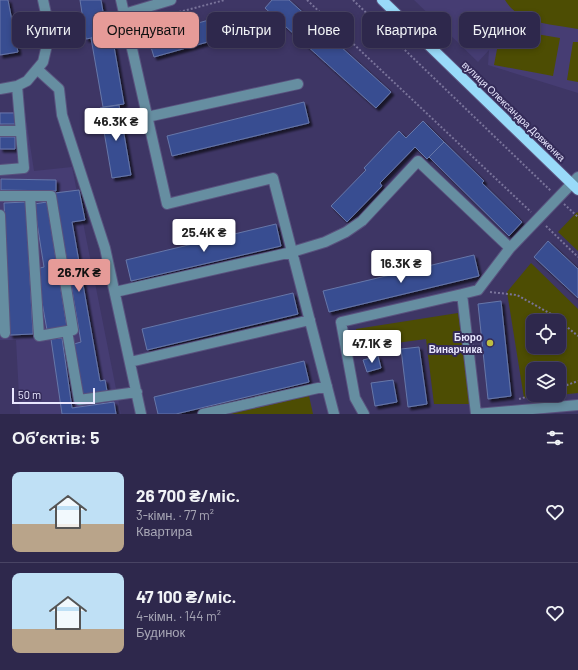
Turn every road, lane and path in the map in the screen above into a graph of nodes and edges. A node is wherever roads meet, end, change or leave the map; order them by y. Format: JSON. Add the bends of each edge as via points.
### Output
{"nodes":[{"id":1,"x":43,"y":0,"type":"edge"},
{"id":2,"x":120,"y":0,"type":"edge"},
{"id":3,"x":171,"y":0,"type":"edge"},
{"id":4,"x":225,"y":0,"type":"edge"},
{"id":5,"x":307,"y":0,"type":"edge"},
{"id":6,"x":353,"y":0,"type":"edge"},
{"id":7,"x":382,"y":0,"type":"edge"},
{"id":8,"x":123,"y":12,"type":"edge"},
{"id":9,"x":131,"y":12,"type":"edge"},
{"id":10,"x":176,"y":12,"type":"edge"},
{"id":11,"x":132,"y":48,"type":"edge"},
{"id":12,"x":37,"y":69,"type":"junction"},
{"id":13,"x":298,"y":84,"type":"dead end"},
{"id":14,"x":17,"y":86,"type":"junction"},
{"id":15,"x":0,"y":89,"type":"edge"},
{"id":16,"x":147,"y":117,"type":"junction"},
{"id":17,"x":0,"y":131,"type":"edge"},
{"id":18,"x":21,"y":131,"type":"junction"},
{"id":19,"x":0,"y":170,"type":"edge"},
{"id":20,"x":576,"y":183,"type":"edge"},
{"id":21,"x":0,"y":196,"type":"edge"},
{"id":22,"x":30,"y":196,"type":"junction"},
{"id":23,"x":558,"y":198,"type":"junction"},
{"id":24,"x":0,"y":215,"type":"edge"},
{"id":25,"x":578,"y":217,"type":"edge"},
{"id":26,"x":538,"y":218,"type":"junction"},
{"id":27,"x":510,"y":248,"type":"junction"},
{"id":28,"x":292,"y":252,"type":"junction"},
{"id":29,"x":578,"y":257,"type":"edge"},
{"id":30,"x":478,"y":290,"type":"junction"},
{"id":31,"x":115,"y":292,"type":"junction"},
{"id":32,"x":462,"y":294,"type":"junction"},
{"id":33,"x":310,"y":320,"type":"junction"},
{"id":34,"x":67,"y":331,"type":"junction"},
{"id":35,"x":4,"y":333,"type":"dead end"},
{"id":36,"x":578,"y":336,"type":"edge"},
{"id":37,"x":130,"y":362,"type":"junction"},
{"id":38,"x":578,"y":381,"type":"edge"},
{"id":39,"x":566,"y":385,"type":"edge"},
{"id":40,"x":327,"y":386,"type":"junction"},
{"id":41,"x":137,"y":392,"type":"junction"},
{"id":42,"x":578,"y":405,"type":"edge"},
{"id":43,"x":142,"y":414,"type":"edge"},
{"id":44,"x":203,"y":414,"type":"edge"},
{"id":45,"x":334,"y":414,"type":"edge"},
{"id":46,"x":364,"y":414,"type":"edge"},
{"id":47,"x":476,"y":414,"type":"edge"}],
"edges":[{"from":1,"to":12,"type":"lane","via":[[50,32],[43,62]]},
{"from":2,"to":8,"type":"lane"},
{"from":3,"to":9,"type":"lane"},
{"from":4,"to":10,"type":"path"},
{"from":5,"to":26,"type":"path"},
{"from":6,"to":23,"type":"path"},
{"from":7,"to":20,"type":"main road","name":"вулиця Олександра Довженка"},
{"from":11,"to":16,"type":"lane"},
{"from":12,"to":14,"type":"lane","via":[[26,81]]},
{"from":12,"to":31,"type":"lane","via":[[59,89],[62,115],[105,248]]},
{"from":13,"to":16,"type":"lane"},
{"from":14,"to":15,"type":"lane"},
{"from":14,"to":18,"type":"lane"},
{"from":16,"to":28,"type":"lane","via":[[167,204],[273,178]]},
{"from":17,"to":18,"type":"lane"},
{"from":18,"to":19,"type":"lane","via":[[24,168]]},
{"from":20,"to":23,"type":"lane"},
{"from":21,"to":22,"type":"lane"},
{"from":22,"to":34,"type":"lane","via":[[51,196],[73,330]]},
{"from":22,"to":34,"type":"lane","via":[[39,336]]},
{"from":23,"to":25,"type":"path"},
{"from":23,"to":26,"type":"lane"},
{"from":24,"to":35,"type":"lane"},
{"from":26,"to":27,"type":"lane"},
{"from":26,"to":29,"type":"path"},
{"from":27,"to":28,"type":"lane","via":[[418,161],[362,221],[325,242]]},
{"from":27,"to":30,"type":"lane"},
{"from":28,"to":31,"type":"lane"},
{"from":28,"to":33,"type":"lane"},
{"from":30,"to":32,"type":"lane"},
{"from":30,"to":36,"type":"path","via":[[517,296],[551,314]]},
{"from":31,"to":37,"type":"lane"},
{"from":32,"to":46,"type":"lane","via":[[341,322],[355,398]]},
{"from":32,"to":47,"type":"lane"},
{"from":33,"to":37,"type":"lane"},
{"from":33,"to":40,"type":"lane"},
{"from":34,"to":41,"type":"lane","via":[[79,400]]},
{"from":37,"to":41,"type":"lane"},
{"from":38,"to":39,"type":"path"},
{"from":40,"to":44,"type":"lane"},
{"from":40,"to":45,"type":"lane"},
{"from":41,"to":43,"type":"lane"},
{"from":42,"to":47,"type":"lane"}]}
